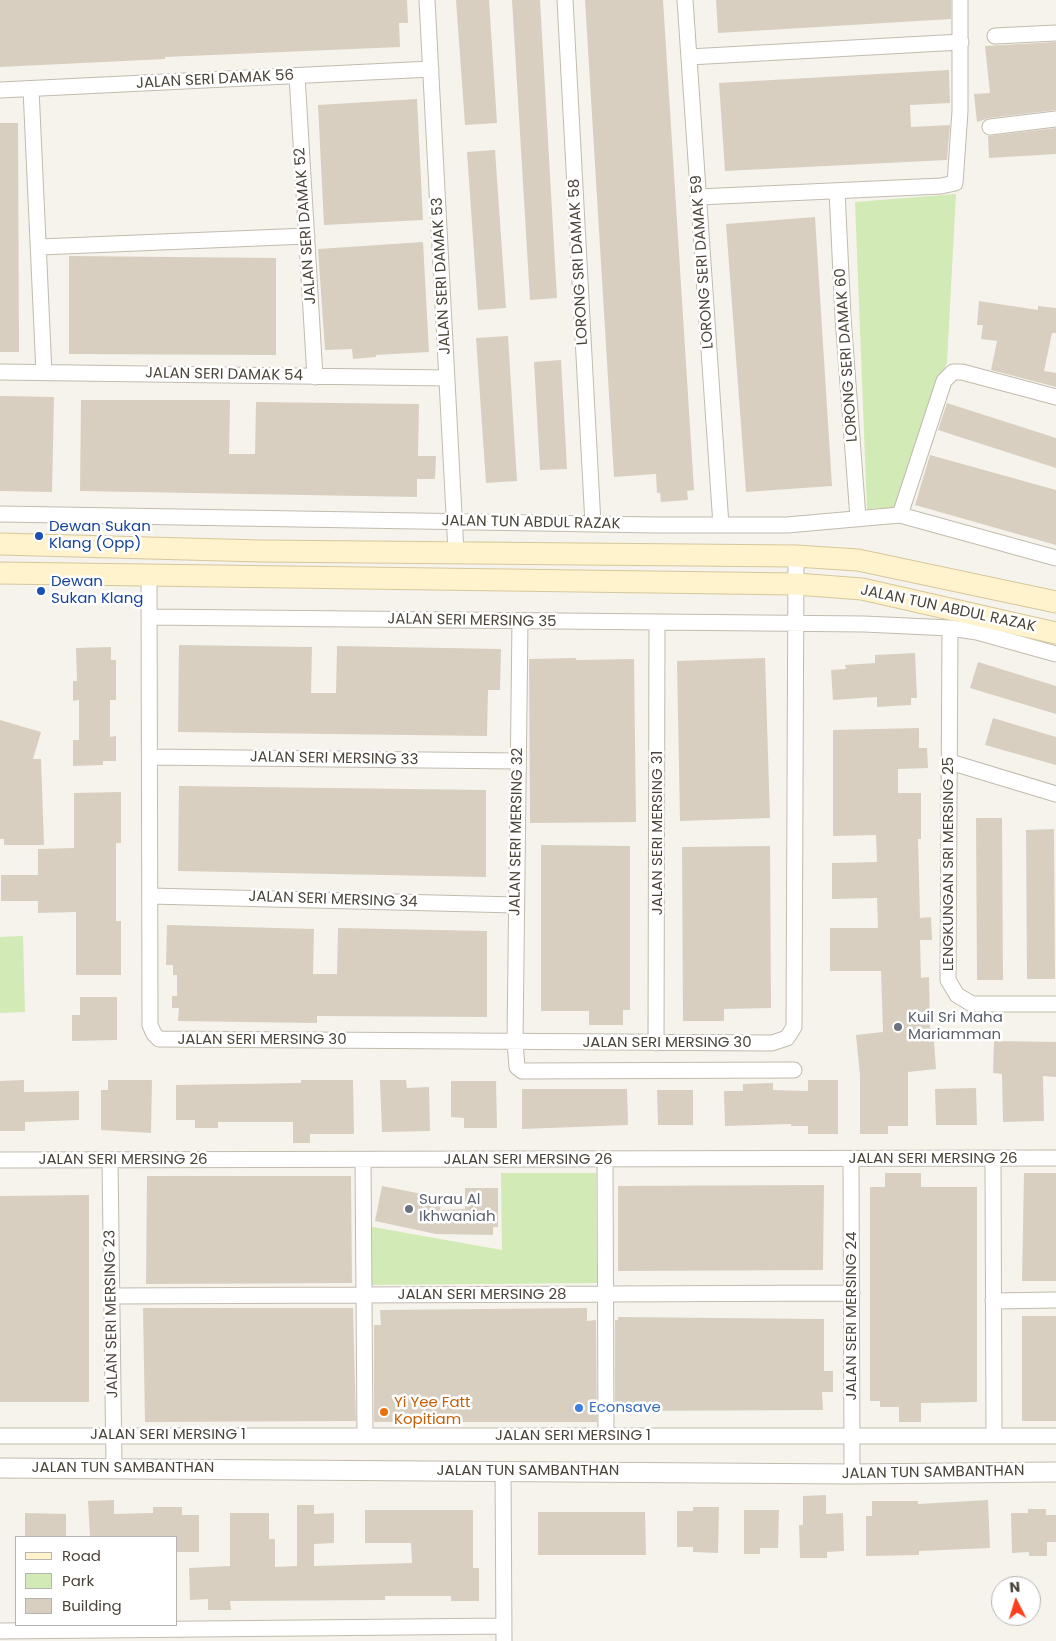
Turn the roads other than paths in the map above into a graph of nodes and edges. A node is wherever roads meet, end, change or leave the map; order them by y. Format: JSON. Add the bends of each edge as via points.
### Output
{"nodes":[{"id":1,"x":427,"y":0,"type":"edge"},
{"id":2,"x":565,"y":0,"type":"edge"},
{"id":3,"x":685,"y":0,"type":"edge"},
{"id":4,"x":960,"y":0,"type":"edge"},
{"id":5,"x":1056,"y":33,"type":"edge"},
{"id":6,"x":995,"y":36,"type":"dead end"},
{"id":7,"x":961,"y":42,"type":"junction"},
{"id":8,"x":689,"y":57,"type":"junction"},
{"id":9,"x":431,"y":70,"type":"junction"},
{"id":10,"x":297,"y":76,"type":"junction"},
{"id":11,"x":31,"y":89,"type":"junction"},
{"id":12,"x":0,"y":90,"type":"edge"},
{"id":13,"x":1056,"y":119,"type":"edge"},
{"id":14,"x":990,"y":127,"type":"dead end"},
{"id":15,"x":837,"y":191,"type":"junction"},
{"id":16,"x":698,"y":197,"type":"junction"},
{"id":17,"x":307,"y":236,"type":"junction"},
{"id":18,"x":40,"y":247,"type":"junction"},
{"id":19,"x":0,"y":372,"type":"edge"},
{"id":20,"x":44,"y":373,"type":"junction"},
{"id":21,"x":316,"y":377,"type":"junction"},
{"id":22,"x":448,"y":378,"type":"junction"},
{"id":23,"x":1056,"y":397,"type":"edge"},
{"id":24,"x":0,"y":514,"type":"edge"},
{"id":25,"x":900,"y":515,"type":"junction"},
{"id":26,"x":858,"y":518,"type":"junction"},
{"id":27,"x":455,"y":522,"type":"junction"},
{"id":28,"x":593,"y":524,"type":"junction"},
{"id":29,"x":721,"y":525,"type":"junction"},
{"id":30,"x":0,"y":544,"type":"edge"},
{"id":31,"x":261,"y":551,"type":"junction"},
{"id":32,"x":456,"y":552,"type":"junction"},
{"id":33,"x":796,"y":556,"type":"junction"},
{"id":34,"x":1056,"y":558,"type":"edge"},
{"id":35,"x":0,"y":573,"type":"edge"},
{"id":36,"x":149,"y":575,"type":"junction"},
{"id":37,"x":308,"y":577,"type":"junction"},
{"id":38,"x":796,"y":584,"type":"junction"},
{"id":39,"x":1056,"y":602,"type":"edge"},
{"id":40,"x":149,"y":618,"type":"junction"},
{"id":41,"x":520,"y":621,"type":"junction"},
{"id":42,"x":657,"y":622,"type":"junction"},
{"id":43,"x":796,"y":624,"type":"junction"},
{"id":44,"x":950,"y":628,"type":"junction"},
{"id":45,"x":1056,"y":633,"type":"edge"},
{"id":46,"x":1056,"y":654,"type":"edge"},
{"id":47,"x":150,"y":757,"type":"junction"},
{"id":48,"x":518,"y":761,"type":"junction"},
{"id":49,"x":950,"y":762,"type":"junction"},
{"id":50,"x":1056,"y":794,"type":"edge"},
{"id":51,"x":150,"y":896,"type":"junction"},
{"id":52,"x":516,"y":905,"type":"junction"},
{"id":53,"x":1056,"y":1004,"type":"edge"},
{"id":54,"x":515,"y":1042,"type":"junction"},
{"id":55,"x":656,"y":1043,"type":"junction"},
{"id":56,"x":794,"y":1070,"type":"dead end"},
{"id":57,"x":993,"y":1158,"type":"junction"},
{"id":58,"x":1056,"y":1158,"type":"edge"},
{"id":59,"x":605,"y":1159,"type":"junction"},
{"id":60,"x":851,"y":1159,"type":"junction"},
{"id":61,"x":0,"y":1160,"type":"edge"},
{"id":62,"x":110,"y":1160,"type":"junction"},
{"id":63,"x":363,"y":1160,"type":"junction"},
{"id":64,"x":852,"y":1293,"type":"junction"},
{"id":65,"x":605,"y":1294,"type":"junction"},
{"id":66,"x":364,"y":1295,"type":"junction"},
{"id":67,"x":112,"y":1296,"type":"junction"},
{"id":68,"x":1056,"y":1300,"type":"edge"},
{"id":69,"x":993,"y":1301,"type":"junction"},
{"id":70,"x":365,"y":1435,"type":"junction"},
{"id":71,"x":0,"y":1436,"type":"edge"},
{"id":72,"x":606,"y":1436,"type":"junction"},
{"id":73,"x":994,"y":1436,"type":"junction"},
{"id":74,"x":1056,"y":1436,"type":"edge"},
{"id":75,"x":114,"y":1451,"type":"junction"},
{"id":76,"x":852,"y":1453,"type":"junction"},
{"id":77,"x":0,"y":1468,"type":"edge"},
{"id":78,"x":503,"y":1472,"type":"junction"},
{"id":79,"x":1056,"y":1472,"type":"edge"},
{"id":80,"x":0,"y":1631,"type":"edge"},
{"id":81,"x":504,"y":1634,"type":"edge"},
{"id":82,"x":207,"y":1636,"type":"edge"}],
"edges":[{"from":1,"to":9,"type":"street","name":"JALAN SERI DAMAK 53"},
{"from":2,"to":28,"type":"street","name":"LORONG SRI DAMAK 58"},
{"from":3,"to":8,"type":"street","name":"LORONG SERI DAMAK 59"},
{"from":4,"to":7,"type":"street"},
{"from":5,"to":6,"type":"street"},
{"from":7,"to":8,"type":"street"},
{"from":7,"to":15,"type":"street","via":[[955,182],[941,186]]},
{"from":8,"to":16,"type":"street","name":"LORONG SERI DAMAK 59"},
{"from":9,"to":10,"type":"street","name":"JALAN SERI DAMAK 56"},
{"from":9,"to":22,"type":"street","name":"JALAN SERI DAMAK 53"},
{"from":10,"to":11,"type":"street","name":"JALAN SERI DAMAK 56"},
{"from":10,"to":17,"type":"street","name":"JALAN SERI DAMAK 52"},
{"from":11,"to":12,"type":"street","name":"JALAN SERI DAMAK 56"},
{"from":11,"to":18,"type":"street"},
{"from":13,"to":14,"type":"street"},
{"from":15,"to":16,"type":"street"},
{"from":15,"to":26,"type":"street","name":"LORONG SERI DAMAK 60"},
{"from":16,"to":29,"type":"street","name":"LORONG SERI DAMAK 59"},
{"from":17,"to":18,"type":"street"},
{"from":17,"to":21,"type":"street","name":"JALAN SERI DAMAK 52"},
{"from":18,"to":20,"type":"street"},
{"from":19,"to":20,"type":"street","name":"JALAN SERI DAMAK 54"},
{"from":20,"to":21,"type":"street","name":"JALAN SERI DAMAK 54"},
{"from":21,"to":22,"type":"street","name":"JALAN SERI DAMAK 54"},
{"from":22,"to":27,"type":"street","name":"JALAN SERI DAMAK 53"},
{"from":23,"to":25,"type":"street","via":[[953,372],[944,381]]},
{"from":24,"to":27,"type":"street","name":"JALAN TUN ABDUL RAZAK"},
{"from":25,"to":26,"type":"street","name":"JALAN TUN ABDUL RAZAK"},
{"from":25,"to":34,"type":"street","name":"JALAN TUN ABDUL RAZAK"},
{"from":26,"to":29,"type":"street","name":"JALAN TUN ABDUL RAZAK","via":[[787,525]]},
{"from":27,"to":28,"type":"street","name":"JALAN TUN ABDUL RAZAK"},
{"from":27,"to":32,"type":"street","name":"JALAN SERI DAMAK 53"},
{"from":28,"to":29,"type":"street","name":"JALAN TUN ABDUL RAZAK"},
{"from":30,"to":31,"type":"main road","name":"JALAN TUN ABDUL RAZAK"},
{"from":31,"to":32,"type":"main road","name":"JALAN TUN ABDUL RAZAK"},
{"from":31,"to":37,"type":"main road","via":[[300,565]]},
{"from":32,"to":33,"type":"main road","name":"JALAN TUN ABDUL RAZAK"},
{"from":33,"to":38,"type":"street"},
{"from":33,"to":39,"type":"main road","name":"JALAN TUN ABDUL RAZAK","via":[[858,560]]},
{"from":35,"to":36,"type":"main road","name":"JALAN TUN ABDUL RAZAK"},
{"from":36,"to":37,"type":"main road","name":"JALAN TUN ABDUL RAZAK"},
{"from":36,"to":40,"type":"street","name":"JALAN SERI MERSING 30"},
{"from":37,"to":38,"type":"main road","name":"JALAN TUN ABDUL RAZAK"},
{"from":38,"to":43,"type":"street"},
{"from":38,"to":45,"type":"main road","name":"JALAN TUN ABDUL RAZAK","via":[[862,589]]},
{"from":40,"to":41,"type":"street","name":"JALAN SERI MERSING 35"},
{"from":40,"to":47,"type":"street","name":"JALAN SERI MERSING 30"},
{"from":41,"to":42,"type":"street","name":"JALAN SERI MERSING 35"},
{"from":41,"to":48,"type":"street","name":"JALAN SERI MERSING 32"},
{"from":42,"to":43,"type":"street","name":"JALAN SERI MERSING 35"},
{"from":42,"to":55,"type":"street","name":"JALAN SERI MERSING 31"},
{"from":43,"to":44,"type":"street"},
{"from":43,"to":55,"type":"street","name":"JALAN SERI MERSING 30","via":[[792,1032],[787,1038],[772,1043]]},
{"from":44,"to":46,"type":"street","via":[[977,632]]},
{"from":44,"to":49,"type":"street","name":"LENGKUNGAN SRI MERSING 25"},
{"from":47,"to":48,"type":"street","name":"JALAN SERI MERSING 33"},
{"from":47,"to":51,"type":"street","name":"JALAN SERI MERSING 30"},
{"from":48,"to":52,"type":"street","name":"JALAN SERI MERSING 32"},
{"from":49,"to":50,"type":"street"},
{"from":49,"to":53,"type":"street","name":"LENGKUNGAN SRI MERSING 25","via":[[948,980],[957,996],[972,1004]]},
{"from":51,"to":52,"type":"street","name":"JALAN SERI MERSING 34"},
{"from":51,"to":54,"type":"street","name":"JALAN SERI MERSING 30","via":[[150,1025],[159,1038]]},
{"from":52,"to":54,"type":"street","name":"JALAN SERI MERSING 32"},
{"from":54,"to":55,"type":"street","name":"JALAN SERI MERSING 30"},
{"from":54,"to":56,"type":"street","name":"JALAN SERI MERSING 32","via":[[515,1061],[522,1070]]},
{"from":57,"to":58,"type":"street","name":"JALAN SERI MERSING 26"},
{"from":57,"to":60,"type":"street","name":"JALAN SERI MERSING 26"},
{"from":57,"to":69,"type":"street"},
{"from":59,"to":60,"type":"street","name":"JALAN SERI MERSING 26"},
{"from":59,"to":63,"type":"street","name":"JALAN SERI MERSING 26"},
{"from":59,"to":65,"type":"street"},
{"from":60,"to":64,"type":"street","name":"JALAN SERI MERSING 24"},
{"from":61,"to":62,"type":"street","name":"JALAN SERI MERSING 26"},
{"from":62,"to":63,"type":"street","name":"JALAN SERI MERSING 26"},
{"from":62,"to":67,"type":"street","name":"JALAN SERI MERSING 23"},
{"from":63,"to":66,"type":"street"},
{"from":64,"to":65,"type":"street","name":"JALAN SERI MERSING 28"},
{"from":64,"to":76,"type":"street","name":"JALAN SERI MERSING 24"},
{"from":65,"to":66,"type":"street","name":"JALAN SERI MERSING 28"},
{"from":65,"to":72,"type":"street"},
{"from":66,"to":67,"type":"street","name":"JALAN SERI MERSING 28"},
{"from":66,"to":70,"type":"street"},
{"from":67,"to":75,"type":"street","name":"JALAN SERI MERSING 23"},
{"from":68,"to":69,"type":"street"},
{"from":69,"to":73,"type":"street"},
{"from":70,"to":72,"type":"street","name":"JALAN SERI MERSING 1"},
{"from":70,"to":75,"type":"street","name":"JALAN SERI MERSING 1"},
{"from":71,"to":75,"type":"street","name":"JALAN SERI MERSING 1"},
{"from":72,"to":76,"type":"street","name":"JALAN SERI MERSING 1"},
{"from":73,"to":74,"type":"street","name":"JALAN SERI MERSING 1"},
{"from":73,"to":76,"type":"street","name":"JALAN SERI MERSING 1"},
{"from":75,"to":77,"type":"street","name":"JALAN TUN SAMBANTHAN"},
{"from":75,"to":78,"type":"street","name":"JALAN TUN SAMBANTHAN"},
{"from":76,"to":78,"type":"street","name":"JALAN TUN SAMBANTHAN"},
{"from":76,"to":79,"type":"street","name":"JALAN TUN SAMBANTHAN"},
{"from":78,"to":81,"type":"street"},
{"from":80,"to":82,"type":"street"},
{"from":81,"to":82,"type":"street"}]}
